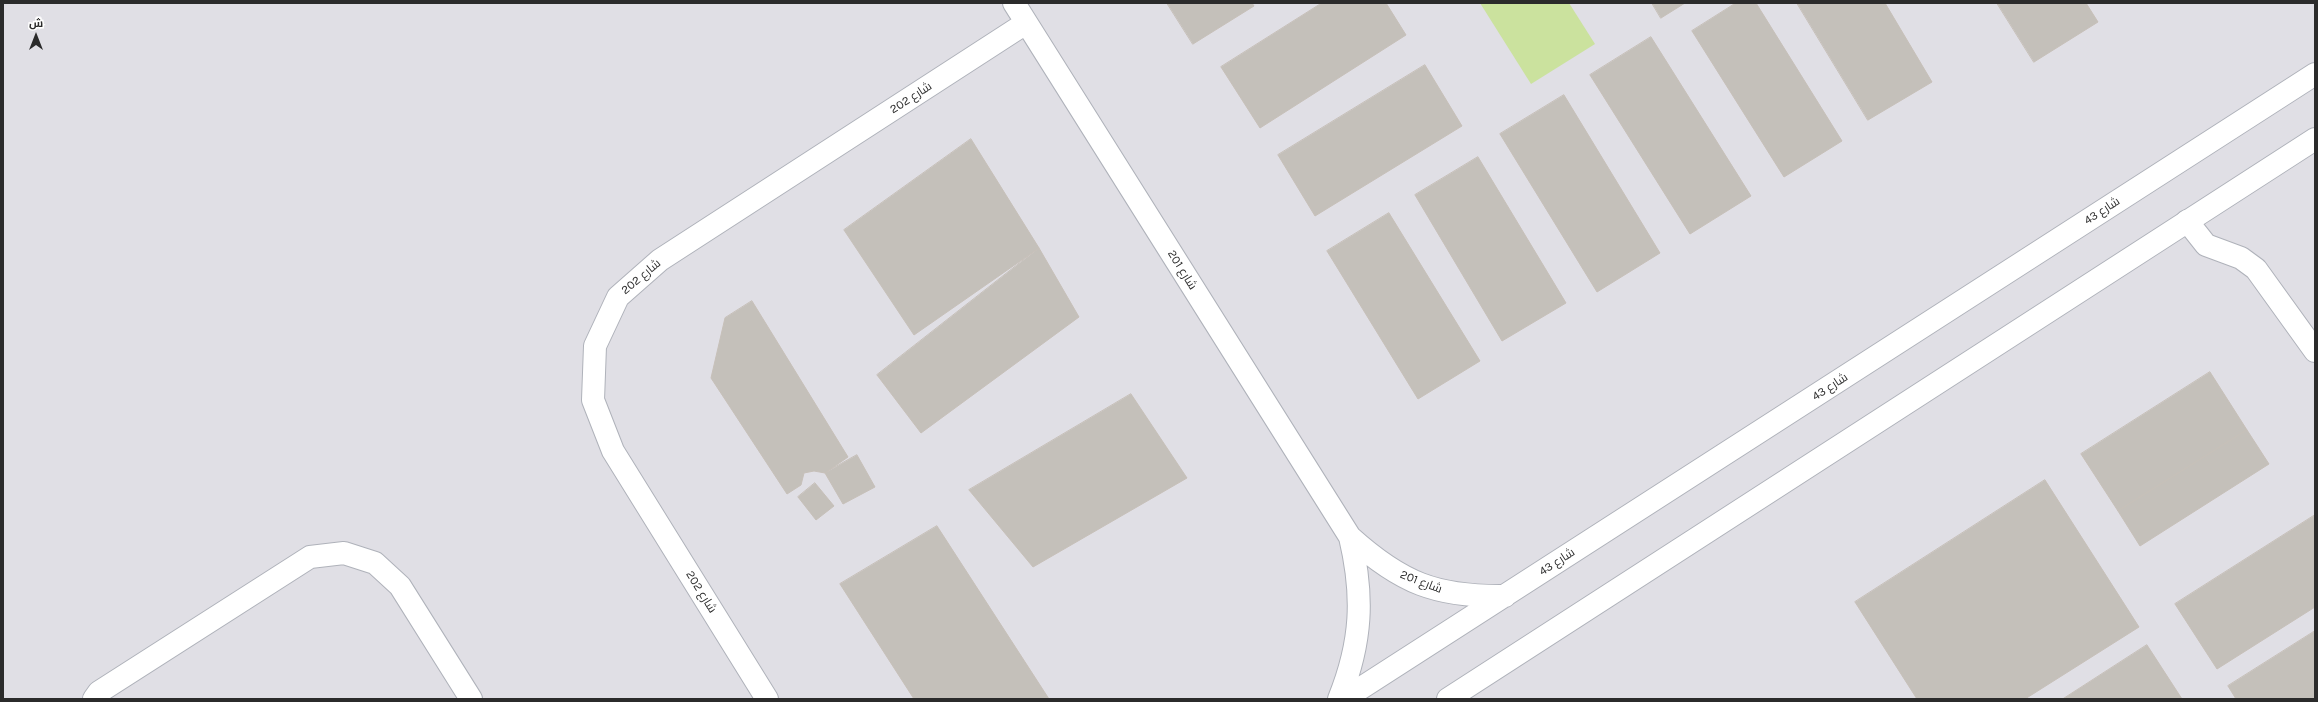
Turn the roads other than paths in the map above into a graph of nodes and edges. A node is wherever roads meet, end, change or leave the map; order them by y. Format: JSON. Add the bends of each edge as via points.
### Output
{"nodes":[{"id":1,"x":1014,"y":3,"type":"edge"},
{"id":2,"x":1026,"y":23,"type":"junction"},
{"id":3,"x":2315,"y":74,"type":"edge"},
{"id":4,"x":2315,"y":139,"type":"edge"},
{"id":5,"x":2187,"y":221,"type":"junction"},
{"id":6,"x":2315,"y":351,"type":"edge"},
{"id":7,"x":1350,"y":537,"type":"junction"},
{"id":8,"x":1505,"y":596,"type":"junction"},
{"id":9,"x":1460,"y":696,"type":"edge"},
{"id":10,"x":94,"y":699,"type":"edge"},
{"id":11,"x":471,"y":699,"type":"edge"},
{"id":12,"x":768,"y":699,"type":"edge"},
{"id":13,"x":1339,"y":699,"type":"edge"},
{"id":14,"x":1344,"y":699,"type":"edge"}],
"edges":[{"from":1,"to":2,"type":"street","name":"شارع 201"},
{"from":2,"to":7,"type":"street","name":"شارع 201"},
{"from":2,"to":12,"type":"street","name":"شارع 202","via":[[660,260],[618,297],[595,346],[593,400],[613,451]]},
{"from":3,"to":8,"type":"street","name":"شارع 43"},
{"from":4,"to":5,"type":"street"},
{"from":5,"to":6,"type":"street","via":[[2206,245],[2241,258],[2256,269]]},
{"from":5,"to":9,"type":"street"},
{"from":7,"to":8,"type":"street","name":"شارع 201","via":[[1376,560],[1404,578],[1437,590],[1471,596]]},
{"from":7,"to":13,"type":"street","name":"شارع 201","via":[[1358,570],[1360,604],[1358,631],[1350,671]]},
{"from":8,"to":14,"type":"street","name":"شارع 43"},
{"from":10,"to":11,"type":"street","via":[[99,692],[310,557],[344,553],[375,563],[400,586]]}]}
